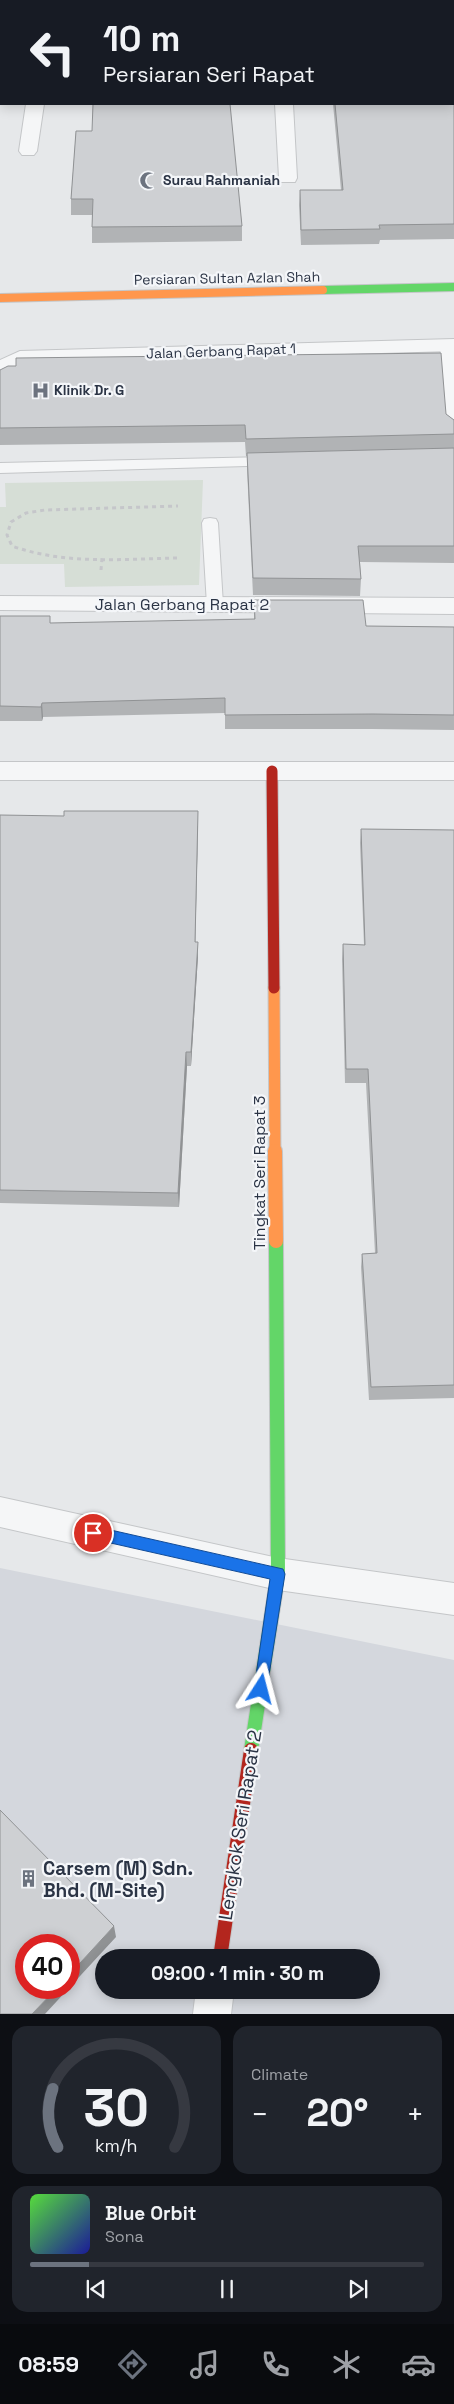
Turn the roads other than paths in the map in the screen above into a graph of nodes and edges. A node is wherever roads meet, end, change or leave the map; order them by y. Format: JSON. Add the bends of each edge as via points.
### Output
{"nodes":[{"id":1,"x":35,"y":105,"type":"edge"},
{"id":2,"x":284,"y":105,"type":"edge"},
{"id":3,"x":28,"y":150,"type":"dead end"},
{"id":4,"x":288,"y":178,"type":"dead end"},
{"id":5,"x":454,"y":276,"type":"edge"},
{"id":6,"x":217,"y":281,"type":"dead end"},
{"id":7,"x":454,"y":287,"type":"edge"},
{"id":8,"x":0,"y":298,"type":"edge"},
{"id":9,"x":450,"y":345,"type":"edge"},
{"id":10,"x":0,"y":379,"type":"edge"},
{"id":11,"x":454,"y":431,"type":"edge"},
{"id":12,"x":287,"y":462,"type":"edge"},
{"id":13,"x":0,"y":468,"type":"edge"},
{"id":14,"x":210,"y":523,"type":"dead end"},
{"id":15,"x":0,"y":603,"type":"edge"},
{"id":16,"x":215,"y":605,"type":"junction"},
{"id":17,"x":454,"y":606,"type":"edge"},
{"id":18,"x":0,"y":771,"type":"edge"},
{"id":19,"x":272,"y":771,"type":"junction"},
{"id":20,"x":454,"y":771,"type":"edge"},
{"id":21,"x":0,"y":1512,"type":"edge"},
{"id":22,"x":278,"y":1574,"type":"junction"},
{"id":23,"x":454,"y":1599,"type":"edge"},
{"id":24,"x":221,"y":1949,"type":"edge"},
{"id":25,"x":214,"y":1999,"type":"edge"},
{"id":26,"x":212,"y":2014,"type":"edge"}],
"edges":[{"from":1,"to":3,"type":"street"},
{"from":2,"to":4,"type":"street"},
{"from":5,"to":6,"type":"street","name":"Persiaran Sultan Azlan Shah"},
{"from":7,"to":8,"type":"street","name":"Persiaran Sultan Azlan Shah"},
{"from":9,"to":10,"type":"street","name":"Jalan Gerbang Rapat 1","via":[[20,357],[5,366]]},
{"from":9,"to":11,"type":"lane"},
{"from":12,"to":13,"type":"lane"},
{"from":14,"to":16,"type":"lane"},
{"from":15,"to":16,"type":"street","name":"Jalan Gerbang Rapat 2"},
{"from":16,"to":17,"type":"street","name":"Jalan Gerbang Rapat 2"},
{"from":18,"to":19,"type":"street"},
{"from":19,"to":20,"type":"street"},
{"from":19,"to":22,"type":"street","name":"Tingkat Seri Rapat 3"},
{"from":21,"to":22,"type":"street"},
{"from":22,"to":23,"type":"street"},
{"from":22,"to":24,"type":"street","name":"Lengkok Seri Rapat 2"},
{"from":25,"to":26,"type":"street"}]}
